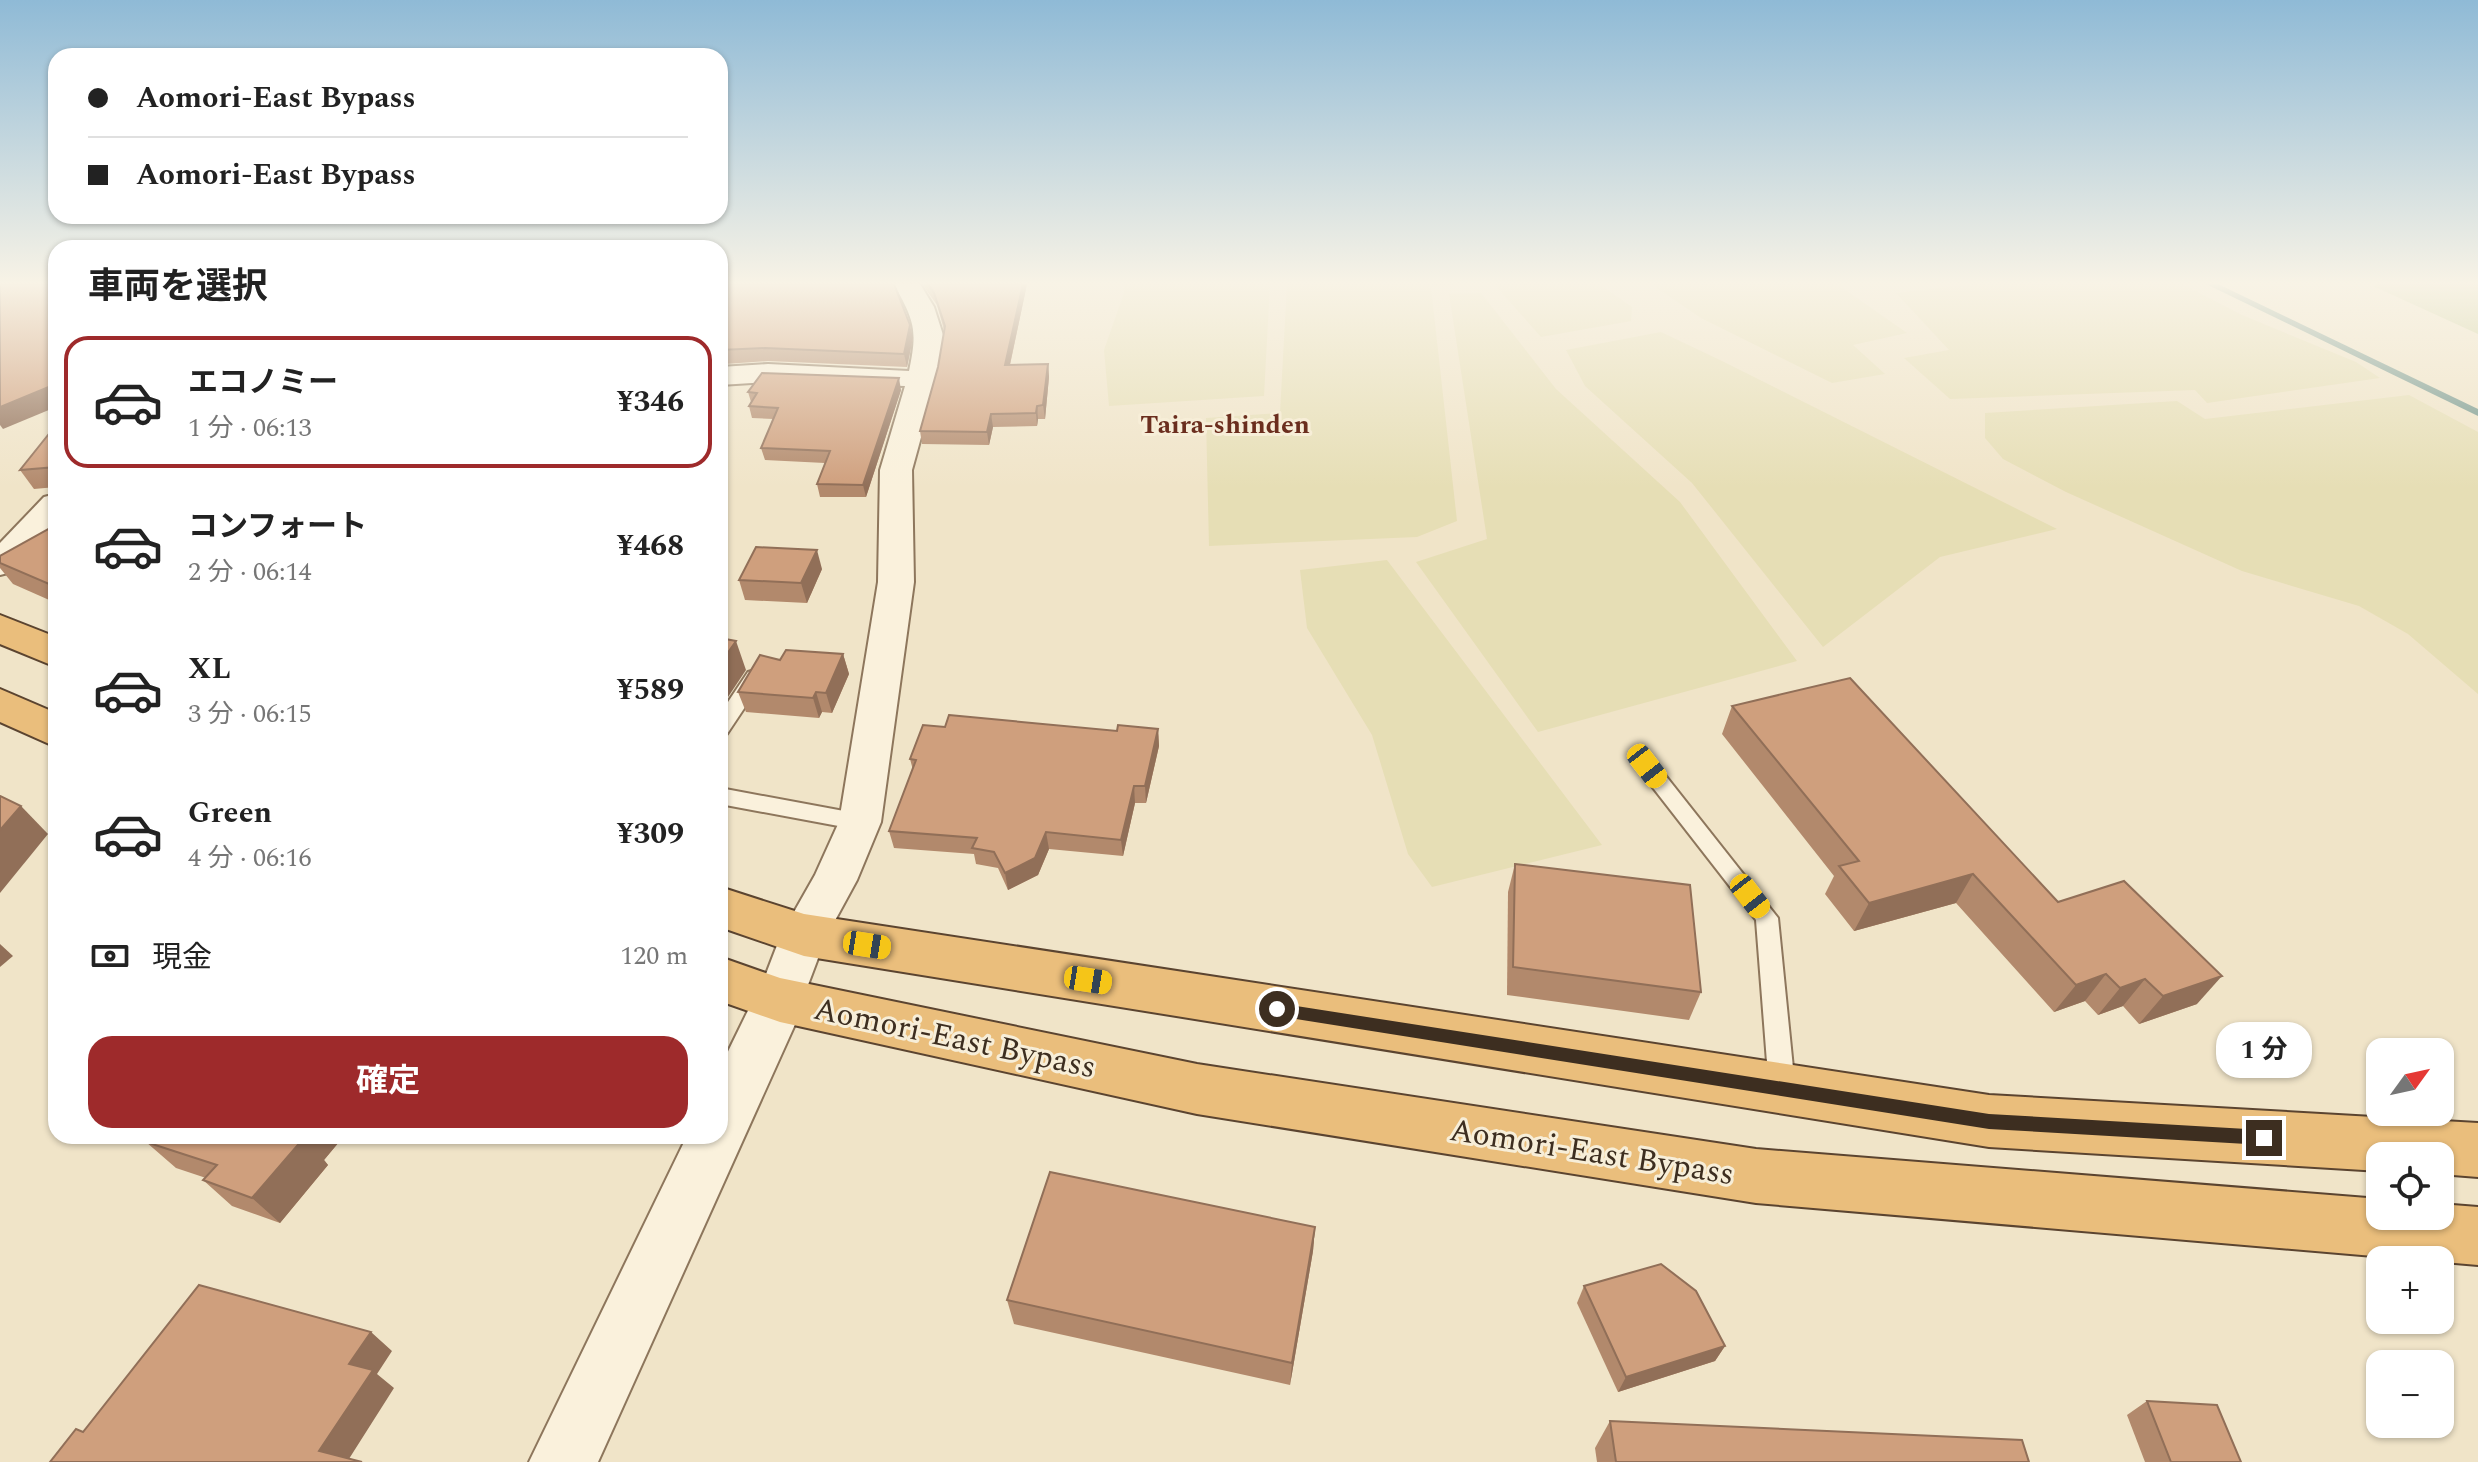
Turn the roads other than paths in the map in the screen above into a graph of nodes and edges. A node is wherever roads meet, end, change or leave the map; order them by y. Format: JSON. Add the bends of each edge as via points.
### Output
{"nodes":[{"id":1,"x":927,"y":352,"type":"edge"},
{"id":2,"x":728,"y":376,"type":"edge"},
{"id":3,"x":922,"y":379,"type":"junction"},
{"id":4,"x":48,"y":513,"type":"edge"},
{"id":5,"x":0,"y":564,"type":"edge"},
{"id":6,"x":0,"y":628,"type":"edge"},
{"id":7,"x":48,"y":649,"type":"edge"},
{"id":8,"x":755,"y":677,"type":"edge"},
{"id":9,"x":0,"y":704,"type":"edge"},
{"id":10,"x":728,"y":717,"type":"edge"},
{"id":11,"x":48,"y":727,"type":"edge"},
{"id":12,"x":1647,"y":766,"type":"dead end"},
{"id":13,"x":728,"y":797,"type":"edge"},
{"id":14,"x":860,"y":822,"type":"junction"},
{"id":15,"x":728,"y":910,"type":"edge"},
{"id":16,"x":804,"y":935,"type":"junction"},
{"id":17,"x":728,"y":982,"type":"edge"},
{"id":18,"x":780,"y":1000,"type":"junction"},
{"id":19,"x":1782,"y":1089,"type":"junction"},
{"id":20,"x":728,"y":1110,"type":"edge"},
{"id":21,"x":712,"y":1144,"type":"edge"},
{"id":22,"x":2478,"y":1150,"type":"edge"},
{"id":23,"x":2478,"y":1236,"type":"edge"},
{"id":24,"x":563,"y":1462,"type":"edge"}],
"edges":[{"from":1,"to":3,"type":"street"},
{"from":2,"to":3,"type":"street"},
{"from":3,"to":14,"type":"street","via":[[896,470],[896,582]]},
{"from":4,"to":5,"type":"street"},
{"from":6,"to":7,"type":"highway"},
{"from":8,"to":10,"type":"lane"},
{"from":9,"to":11,"type":"highway"},
{"from":12,"to":19,"type":"lane","via":[[1767,918]]},
{"from":13,"to":14,"type":"lane"},
{"from":14,"to":16,"type":"street"},
{"from":15,"to":16,"type":"highway"},
{"from":16,"to":18,"type":"street"},
{"from":16,"to":19,"type":"highway"},
{"from":17,"to":18,"type":"highway","name":"Aomori-East Bypass"},
{"from":18,"to":20,"type":"street"},
{"from":18,"to":23,"type":"highway","name":"Aomori-East Bypass","via":[[1197,1089],[1756,1176]]},
{"from":19,"to":22,"type":"highway","via":[[1989,1121]]},
{"from":21,"to":24,"type":"street"}]}
